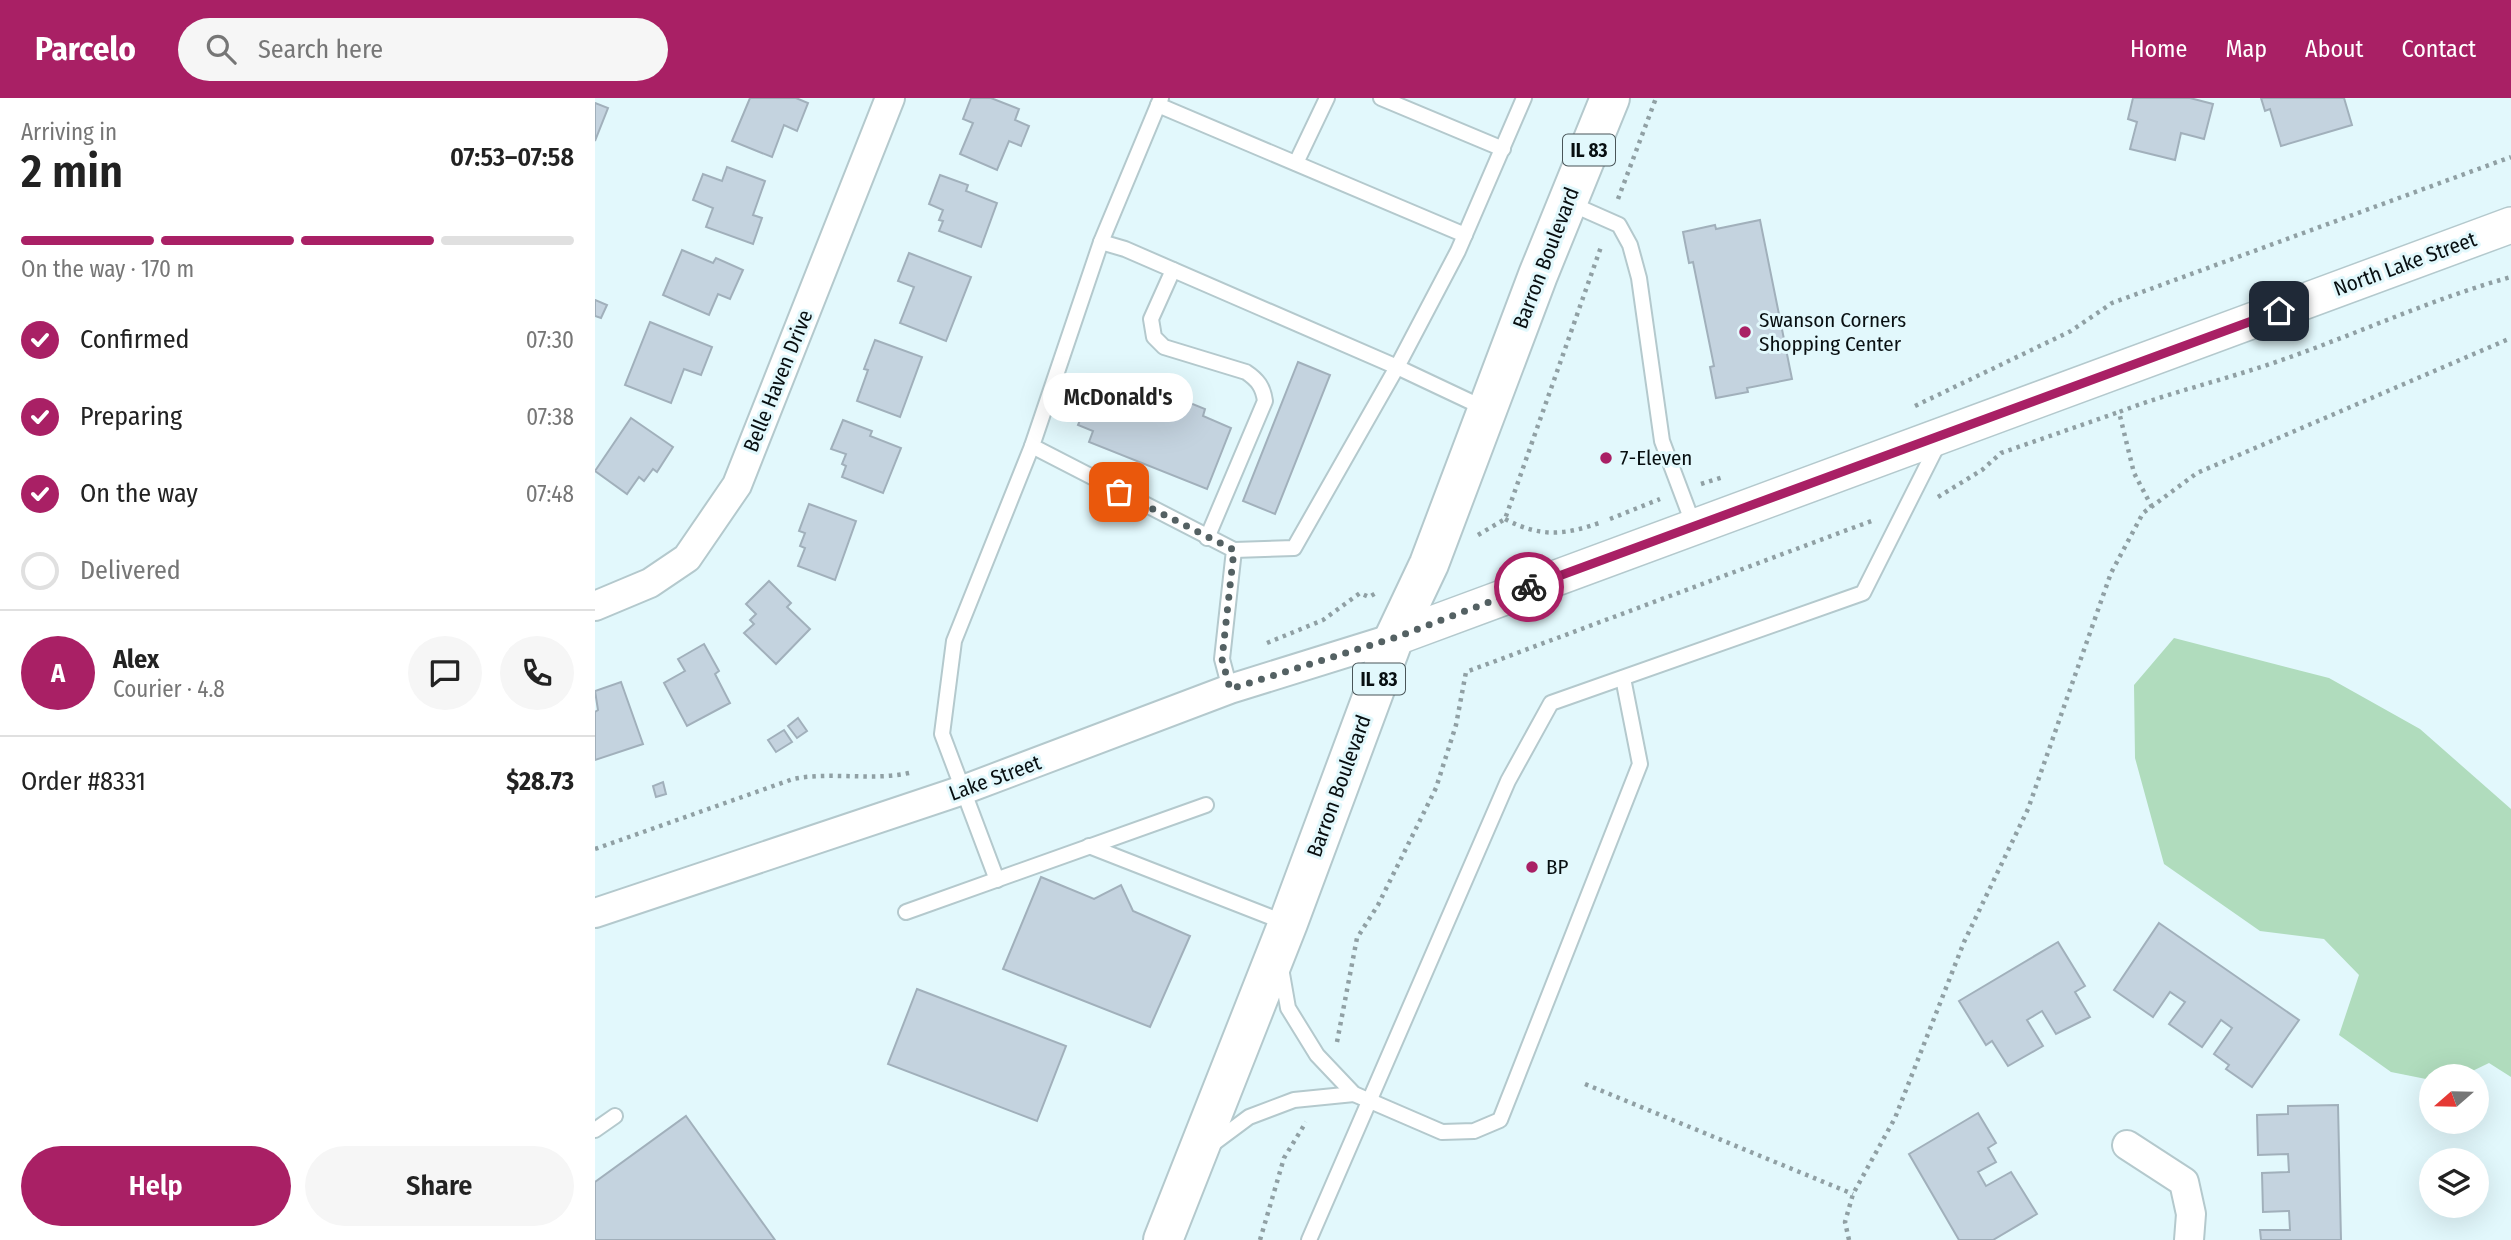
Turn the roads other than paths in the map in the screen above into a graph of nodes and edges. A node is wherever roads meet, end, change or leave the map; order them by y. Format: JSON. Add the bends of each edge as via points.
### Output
{"nodes":[{"id":1,"x":890,"y":98,"type":"edge"},
{"id":2,"x":1327,"y":98,"type":"edge"},
{"id":3,"x":1381,"y":98,"type":"edge"},
{"id":4,"x":1524,"y":98,"type":"edge"},
{"id":5,"x":1610,"y":98,"type":"edge"},
{"id":6,"x":1160,"y":102,"type":"edge"},
{"id":7,"x":1503,"y":149,"type":"junction"},
{"id":8,"x":1296,"y":163,"type":"junction"},
{"id":9,"x":1567,"y":202,"type":"junction"},
{"id":10,"x":2511,"y":225,"type":"edge"},
{"id":11,"x":1465,"y":235,"type":"junction"},
{"id":12,"x":1101,"y":242,"type":"junction"},
{"id":13,"x":1173,"y":270,"type":"junction"},
{"id":14,"x":1397,"y":367,"type":"junction"},
{"id":15,"x":1487,"y":410,"type":"junction"},
{"id":16,"x":1943,"y":435,"type":"junction"},
{"id":17,"x":1033,"y":446,"type":"junction"},
{"id":18,"x":1695,"y":526,"type":"junction"},
{"id":19,"x":1207,"y":538,"type":"junction"},
{"id":20,"x":1234,"y":550,"type":"junction"},
{"id":21,"x":595,"y":606,"type":"edge"},
{"id":22,"x":1394,"y":638,"type":"junction"},
{"id":23,"x":1623,"y":678,"type":"junction"},
{"id":24,"x":1230,"y":689,"type":"junction"},
{"id":25,"x":963,"y":790,"type":"junction"},
{"id":26,"x":1206,"y":805,"type":"dead end"},
{"id":27,"x":1089,"y":846,"type":"junction"},
{"id":28,"x":997,"y":880,"type":"junction"},
{"id":29,"x":906,"y":912,"type":"dead end"},
{"id":30,"x":595,"y":914,"type":"edge"},
{"id":31,"x":1283,"y":936,"type":"junction"},
{"id":32,"x":1354,"y":1094,"type":"junction"},
{"id":33,"x":1369,"y":1101,"type":"junction"},
{"id":34,"x":615,"y":1116,"type":"dead end"},
{"id":35,"x":595,"y":1130,"type":"edge"},
{"id":36,"x":2127,"y":1145,"type":"dead end"},
{"id":37,"x":1195,"y":1157,"type":"junction"},
{"id":38,"x":1163,"y":1240,"type":"edge"},
{"id":39,"x":1309,"y":1240,"type":"edge"},
{"id":40,"x":2189,"y":1240,"type":"edge"}],
"edges":[{"from":1,"to":21,"type":"street","name":"Belle Haven Drive","via":[[737,485],[687,558],[650,583]]},
{"from":2,"to":8,"type":"lane"},
{"from":3,"to":7,"type":"lane"},
{"from":4,"to":7,"type":"lane"},
{"from":5,"to":9,"type":"main road","name":"Barron Boulevard","number":"IL 83"},
{"from":6,"to":8,"type":"lane"},
{"from":6,"to":12,"type":"lane"},
{"from":7,"to":11,"type":"lane"},
{"from":8,"to":11,"type":"lane"},
{"from":9,"to":15,"type":"main road","name":"Barron Boulevard","number":"IL 83"},
{"from":9,"to":18,"type":"lane","via":[[1619,225],[1630,245],[1639,278],[1662,442]]},
{"from":10,"to":16,"type":"street","name":"North Lake Street"},
{"from":11,"to":14,"type":"lane"},
{"from":12,"to":13,"type":"lane"},
{"from":12,"to":17,"type":"lane"},
{"from":13,"to":14,"type":"lane"},
{"from":13,"to":19,"type":"lane","via":[[1151,319],[1154,337],[1164,348],[1246,372],[1264,391],[1265,401]]},
{"from":14,"to":15,"type":"lane"},
{"from":14,"to":20,"type":"lane","via":[[1294,548]]},
{"from":15,"to":22,"type":"main road","name":"Barron Boulevard","number":"IL 83","via":[[1429,564]]},
{"from":16,"to":18,"type":"street","name":"North Lake Street"},
{"from":16,"to":23,"type":"lane","via":[[1863,593]]},
{"from":17,"to":19,"type":"lane"},
{"from":17,"to":25,"type":"lane","via":[[954,641],[943,734]]},
{"from":18,"to":22,"type":"street","name":"North Lake Street"},
{"from":19,"to":20,"type":"lane"},
{"from":20,"to":24,"type":"lane","via":[[1222,659]]},
{"from":22,"to":24,"type":"street","name":"Lake Street"},
{"from":22,"to":31,"type":"main road","name":"Barron Boulevard","number":"IL 83"},
{"from":23,"to":33,"type":"lane","via":[[1551,704],[1508,781]]},
{"from":23,"to":33,"type":"lane","via":[[1640,764],[1500,1120],[1475,1131],[1442,1132]]},
{"from":24,"to":25,"type":"street","name":"Lake Street"},
{"from":25,"to":28,"type":"lane"},
{"from":25,"to":30,"type":"street","name":"Lake Street"},
{"from":26,"to":27,"type":"lane"},
{"from":27,"to":28,"type":"lane"},
{"from":27,"to":31,"type":"lane"},
{"from":28,"to":29,"type":"lane"},
{"from":31,"to":32,"type":"lane","via":[[1288,1008],[1317,1055]]},
{"from":31,"to":37,"type":"main road","name":"Barron Boulevard","number":"IL 83"},
{"from":32,"to":33,"type":"lane"},
{"from":32,"to":37,"type":"lane","via":[[1294,1100],[1249,1117]]},
{"from":33,"to":39,"type":"lane"},
{"from":34,"to":35,"type":"lane"},
{"from":36,"to":40,"type":"street","via":[[2184,1182],[2191,1214]]},
{"from":37,"to":38,"type":"main road","name":"Barron Boulevard","number":"IL 83"}]}
